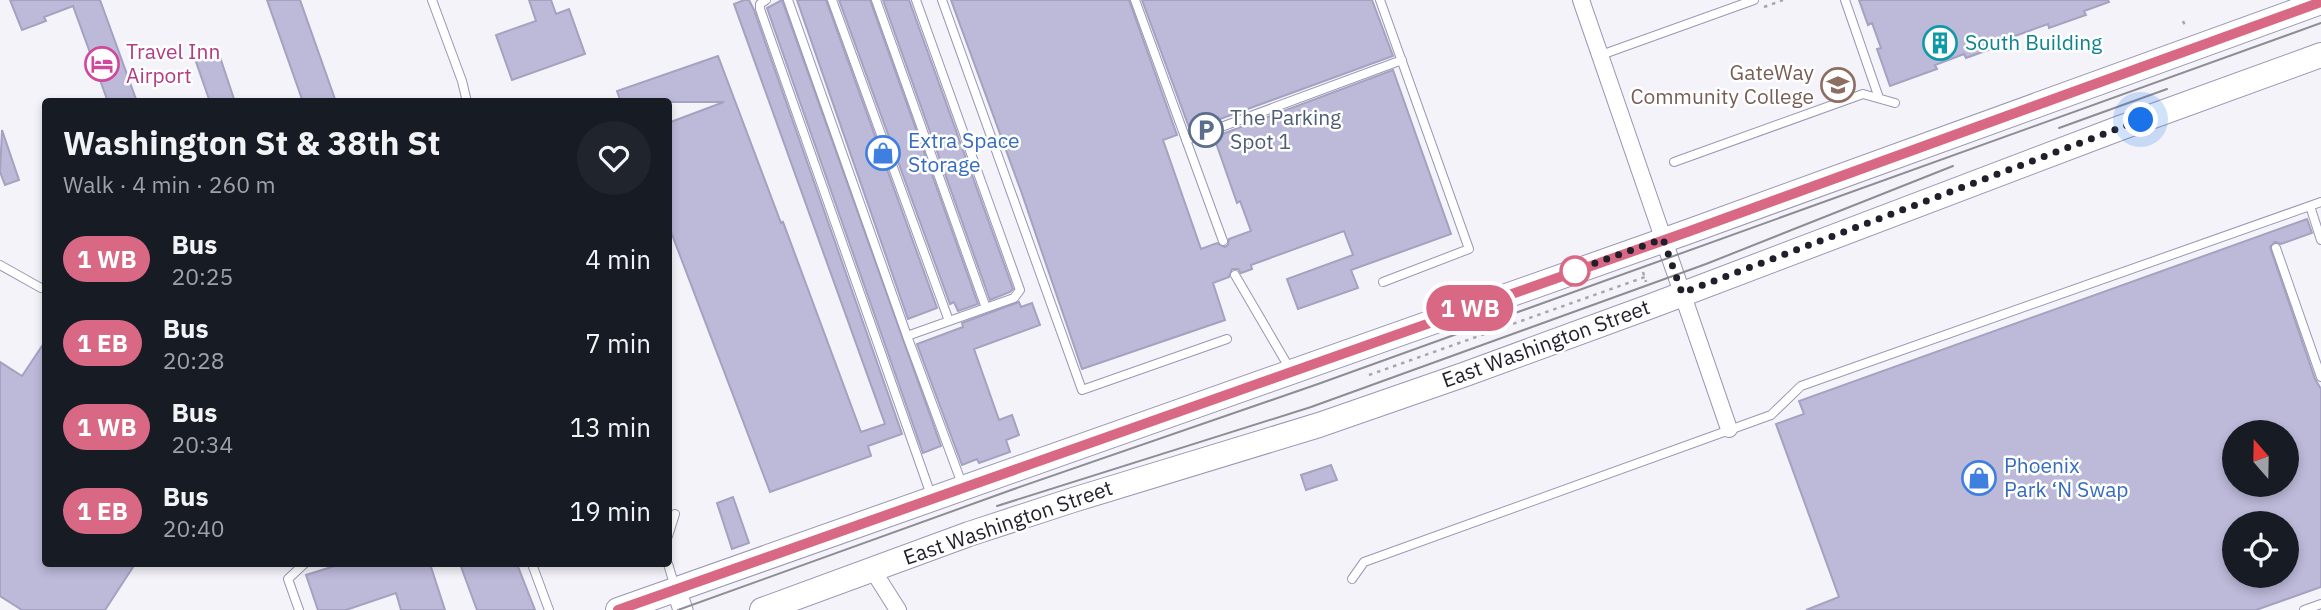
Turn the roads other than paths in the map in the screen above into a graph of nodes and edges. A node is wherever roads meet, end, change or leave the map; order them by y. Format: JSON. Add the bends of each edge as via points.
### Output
{"nodes":[{"id":1,"x":432,"y":0,"type":"edge"},
{"id":2,"x":766,"y":0,"type":"edge"},
{"id":3,"x":788,"y":0,"type":"edge"},
{"id":4,"x":832,"y":0,"type":"edge"},
{"id":5,"x":876,"y":0,"type":"edge"},
{"id":6,"x":916,"y":0,"type":"edge"},
{"id":7,"x":942,"y":0,"type":"edge"},
{"id":8,"x":1135,"y":0,"type":"edge"},
{"id":9,"x":1380,"y":0,"type":"edge"},
{"id":10,"x":1581,"y":0,"type":"edge"},
{"id":11,"x":1845,"y":0,"type":"edge"},
{"id":12,"x":1747,"y":1,"type":"edge"},
{"id":13,"x":2321,"y":2,"type":"edge"},
{"id":14,"x":1601,"y":55,"type":"junction"},
{"id":15,"x":2321,"y":55,"type":"edge"},
{"id":16,"x":1402,"y":60,"type":"junction"},
{"id":17,"x":466,"y":98,"type":"edge"},
{"id":18,"x":1879,"y":98,"type":"junction"},
{"id":19,"x":1895,"y":103,"type":"dead end"},
{"id":20,"x":1186,"y":140,"type":"junction"},
{"id":21,"x":1674,"y":162,"type":"dead end"},
{"id":22,"x":2321,"y":202,"type":"edge"},
{"id":23,"x":2310,"y":206,"type":"junction"},
{"id":24,"x":1663,"y":239,"type":"junction"},
{"id":25,"x":2321,"y":240,"type":"edge"},
{"id":26,"x":1223,"y":241,"type":"dead end"},
{"id":27,"x":2276,"y":248,"type":"dead end"},
{"id":28,"x":0,"y":265,"type":"edge"},
{"id":29,"x":1235,"y":275,"type":"dead end"},
{"id":30,"x":1383,"y":282,"type":"dead end"},
{"id":31,"x":41,"y":288,"type":"dead end"},
{"id":32,"x":1682,"y":293,"type":"junction"},
{"id":33,"x":986,"y":308,"type":"junction"},
{"id":34,"x":949,"y":321,"type":"junction"},
{"id":35,"x":907,"y":336,"type":"junction"},
{"id":36,"x":1227,"y":339,"type":"dead end"},
{"id":37,"x":1291,"y":372,"type":"junction"},
{"id":38,"x":2321,"y":377,"type":"edge"},
{"id":39,"x":1729,"y":429,"type":"junction"},
{"id":40,"x":962,"y":487,"type":"junction"},
{"id":41,"x":932,"y":498,"type":"junction"},
{"id":42,"x":675,"y":514,"type":"dead end"},
{"id":43,"x":672,"y":523,"type":"edge"},
{"id":44,"x":301,"y":567,"type":"edge"},
{"id":45,"x":533,"y":567,"type":"edge"},
{"id":46,"x":669,"y":567,"type":"edge"},
{"id":47,"x":872,"y":569,"type":"junction"},
{"id":48,"x":1352,"y":579,"type":"dead end"},
{"id":49,"x":679,"y":599,"type":"edge"},
{"id":50,"x":2321,"y":604,"type":"edge"},
{"id":51,"x":299,"y":610,"type":"edge"},
{"id":52,"x":550,"y":610,"type":"edge"},
{"id":53,"x":618,"y":610,"type":"edge"},
{"id":54,"x":762,"y":610,"type":"edge"},
{"id":55,"x":898,"y":610,"type":"edge"},
{"id":56,"x":2304,"y":610,"type":"edge"}],
"edges":[{"from":1,"to":17,"type":"lane"},
{"from":2,"to":41,"type":"lane","via":[[760,9]]},
{"from":3,"to":35,"type":"lane"},
{"from":4,"to":34,"type":"lane"},
{"from":5,"to":33,"type":"lane"},
{"from":6,"to":33,"type":"lane","via":[[1019,285],[1014,298]]},
{"from":7,"to":36,"type":"lane","via":[[1083,390]]},
{"from":8,"to":20,"type":"lane"},
{"from":9,"to":16,"type":"lane"},
{"from":10,"to":14,"type":"street"},
{"from":11,"to":18,"type":"lane"},
{"from":12,"to":14,"type":"lane"},
{"from":13,"to":24,"type":"main road"},
{"from":14,"to":24,"type":"street"},
{"from":15,"to":32,"type":"main road","name":"East Washington Street"},
{"from":16,"to":20,"type":"lane"},
{"from":16,"to":30,"type":"lane","via":[[1469,249]]},
{"from":18,"to":19,"type":"lane"},
{"from":18,"to":21,"type":"lane","via":[[1863,94]]},
{"from":20,"to":26,"type":"lane"},
{"from":22,"to":23,"type":"lane"},
{"from":23,"to":25,"type":"lane"},
{"from":23,"to":39,"type":"lane","via":[[1801,386],[1771,415]]},
{"from":24,"to":32,"type":"street"},
{"from":24,"to":37,"type":"main road"},
{"from":27,"to":38,"type":"lane"},
{"from":28,"to":31,"type":"lane"},
{"from":29,"to":37,"type":"lane"},
{"from":32,"to":39,"type":"street"},
{"from":32,"to":47,"type":"main road","name":"East Washington Street","via":[[1319,425],[1073,500]]},
{"from":33,"to":34,"type":"lane"},
{"from":34,"to":35,"type":"lane"},
{"from":35,"to":40,"type":"lane"},
{"from":37,"to":40,"type":"main road"},
{"from":39,"to":48,"type":"lane","via":[[1364,562]]},
{"from":40,"to":41,"type":"main road"},
{"from":41,"to":49,"type":"main road"},
{"from":42,"to":43,"type":"lane"},
{"from":44,"to":51,"type":"lane","via":[[288,579]]},
{"from":45,"to":52,"type":"lane"},
{"from":46,"to":49,"type":"lane"},
{"from":47,"to":54,"type":"main road","name":"East Washington Street"},
{"from":47,"to":55,"type":"street"},
{"from":49,"to":53,"type":"main road"},
{"from":50,"to":56,"type":"lane"}]}
